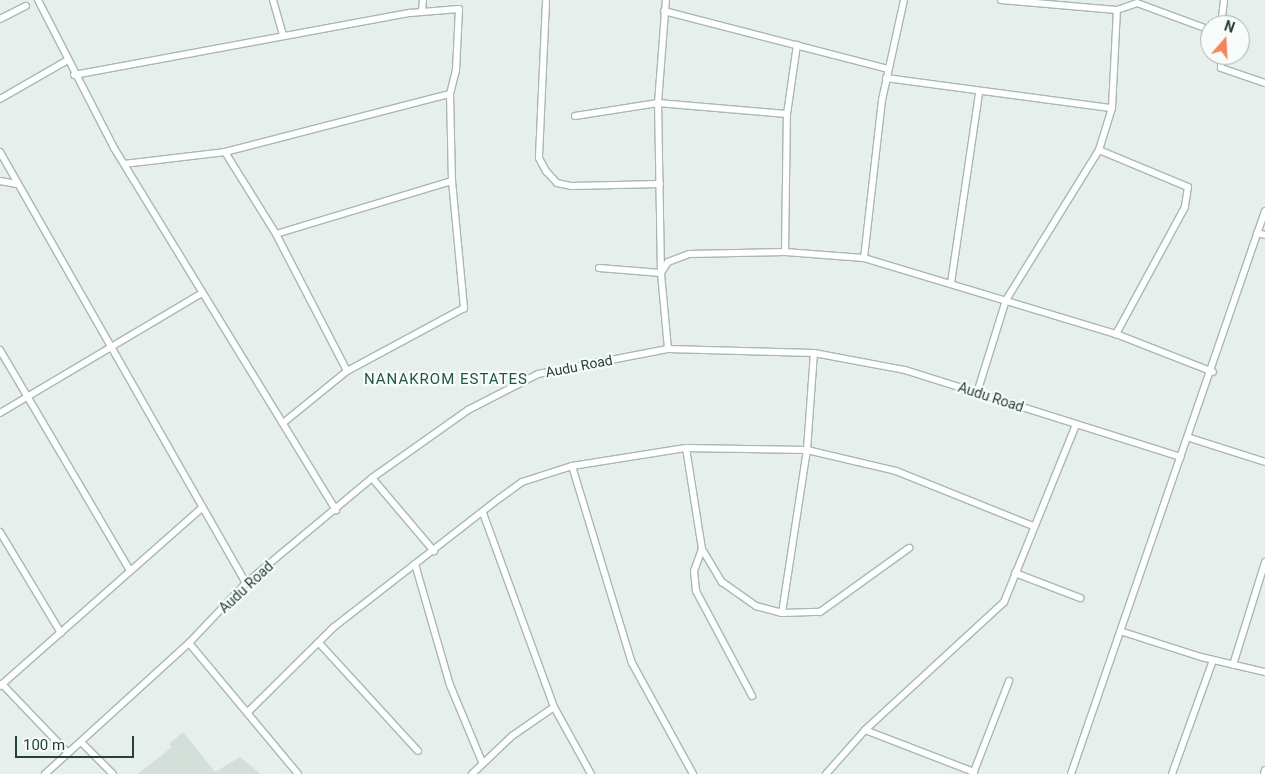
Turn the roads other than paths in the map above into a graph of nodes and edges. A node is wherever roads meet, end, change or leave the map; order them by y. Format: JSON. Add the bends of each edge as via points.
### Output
{"nodes":[{"id":1,"x":38,"y":0,"type":"edge"},
{"id":2,"x":273,"y":0,"type":"edge"},
{"id":3,"x":423,"y":0,"type":"edge"},
{"id":4,"x":666,"y":0,"type":"edge"},
{"id":5,"x":904,"y":0,"type":"edge"},
{"id":6,"x":1001,"y":0,"type":"edge"},
{"id":7,"x":1224,"y":0,"type":"edge"},
{"id":8,"x":1025,"y":1,"type":"edge"},
{"id":9,"x":546,"y":2,"type":"dead end"},
{"id":10,"x":26,"y":6,"type":"dead end"},
{"id":11,"x":1117,"y":10,"type":"junction"},
{"id":12,"x":422,"y":11,"type":"junction"},
{"id":13,"x":664,"y":11,"type":"junction"},
{"id":14,"x":1223,"y":15,"type":"edge"},
{"id":15,"x":0,"y":19,"type":"edge"},
{"id":16,"x":1200,"y":26,"type":"edge"},
{"id":17,"x":283,"y":36,"type":"junction"},
{"id":18,"x":797,"y":45,"type":"junction"},
{"id":19,"x":66,"y":61,"type":"junction"},
{"id":20,"x":1221,"y":65,"type":"edge"},
{"id":21,"x":888,"y":69,"type":"junction"},
{"id":22,"x":74,"y":75,"type":"junction"},
{"id":23,"x":886,"y":78,"type":"junction"},
{"id":24,"x":1265,"y":83,"type":"edge"},
{"id":25,"x":979,"y":93,"type":"junction"},
{"id":26,"x":450,"y":94,"type":"junction"},
{"id":27,"x":0,"y":99,"type":"edge"},
{"id":28,"x":658,"y":103,"type":"junction"},
{"id":29,"x":1112,"y":108,"type":"junction"},
{"id":30,"x":787,"y":114,"type":"junction"},
{"id":31,"x":575,"y":116,"type":"dead end"},
{"id":32,"x":1100,"y":150,"type":"junction"},
{"id":33,"x":0,"y":152,"type":"edge"},
{"id":34,"x":225,"y":152,"type":"junction"},
{"id":35,"x":124,"y":164,"type":"junction"},
{"id":36,"x":0,"y":181,"type":"edge"},
{"id":37,"x":452,"y":181,"type":"junction"},
{"id":38,"x":17,"y":184,"type":"junction"},
{"id":39,"x":660,"y":184,"type":"junction"},
{"id":40,"x":1265,"y":212,"type":"edge"},
{"id":41,"x":1257,"y":233,"type":"junction"},
{"id":42,"x":276,"y":234,"type":"junction"},
{"id":43,"x":1265,"y":235,"type":"edge"},
{"id":44,"x":785,"y":252,"type":"junction"},
{"id":45,"x":864,"y":258,"type":"junction"},
{"id":46,"x":599,"y":268,"type":"dead end"},
{"id":47,"x":661,"y":273,"type":"junction"},
{"id":48,"x":951,"y":283,"type":"junction"},
{"id":49,"x":202,"y":293,"type":"junction"},
{"id":50,"x":1006,"y":300,"type":"junction"},
{"id":51,"x":1116,"y":334,"type":"junction"},
{"id":52,"x":109,"y":348,"type":"junction"},
{"id":53,"x":668,"y":348,"type":"junction"},
{"id":54,"x":0,"y":350,"type":"edge"},
{"id":55,"x":814,"y":353,"type":"junction"},
{"id":56,"x":347,"y":371,"type":"junction"},
{"id":57,"x":1213,"y":372,"type":"junction"},
{"id":58,"x":978,"y":392,"type":"junction"},
{"id":59,"x":28,"y":396,"type":"junction"},
{"id":60,"x":0,"y":413,"type":"edge"},
{"id":61,"x":283,"y":423,"type":"junction"},
{"id":62,"x":1076,"y":425,"type":"junction"},
{"id":63,"x":1190,"y":438,"type":"junction"},
{"id":64,"x":686,"y":448,"type":"junction"},
{"id":65,"x":807,"y":450,"type":"junction"},
{"id":66,"x":1181,"y":457,"type":"junction"},
{"id":67,"x":1265,"y":462,"type":"edge"},
{"id":68,"x":572,"y":466,"type":"junction"},
{"id":69,"x":372,"y":478,"type":"junction"},
{"id":70,"x":202,"y":508,"type":"junction"},
{"id":71,"x":336,"y":510,"type":"junction"},
{"id":72,"x":483,"y":513,"type":"junction"},
{"id":73,"x":1033,"y":526,"type":"junction"},
{"id":74,"x":0,"y":532,"type":"edge"},
{"id":75,"x":910,"y":548,"type":"dead end"},
{"id":76,"x":702,"y":549,"type":"junction"},
{"id":77,"x":434,"y":551,"type":"junction"},
{"id":78,"x":1265,"y":562,"type":"edge"},
{"id":79,"x":415,"y":564,"type":"junction"},
{"id":80,"x":130,"y":571,"type":"junction"},
{"id":81,"x":1015,"y":573,"type":"junction"},
{"id":82,"x":246,"y":583,"type":"junction"},
{"id":83,"x":1080,"y":598,"type":"dead end"},
{"id":84,"x":782,"y":613,"type":"junction"},
{"id":85,"x":1120,"y":630,"type":"junction"},
{"id":86,"x":61,"y":633,"type":"junction"},
{"id":87,"x":189,"y":643,"type":"junction"},
{"id":88,"x":320,"y":644,"type":"junction"},
{"id":89,"x":1213,"y":660,"type":"junction"},
{"id":90,"x":1233,"y":665,"type":"junction"},
{"id":91,"x":1265,"y":672,"type":"edge"},
{"id":92,"x":1009,"y":681,"type":"dead end"},
{"id":93,"x":1,"y":685,"type":"edge"},
{"id":94,"x":752,"y":696,"type":"dead end"},
{"id":95,"x":554,"y":707,"type":"junction"},
{"id":96,"x":248,"y":711,"type":"junction"},
{"id":97,"x":865,"y":730,"type":"junction"},
{"id":98,"x":81,"y":742,"type":"junction"},
{"id":99,"x":418,"y":751,"type":"dead end"},
{"id":100,"x":68,"y":753,"type":"junction"},
{"id":101,"x":482,"y":762,"type":"junction"},
{"id":102,"x":1265,"y":770,"type":"edge"},
{"id":103,"x":974,"y":773,"type":"edge"},
{"id":104,"x":45,"y":774,"type":"edge"},
{"id":105,"x":113,"y":774,"type":"edge"},
{"id":106,"x":298,"y":774,"type":"edge"},
{"id":107,"x":472,"y":774,"type":"edge"},
{"id":108,"x":591,"y":774,"type":"edge"},
{"id":109,"x":692,"y":774,"type":"edge"},
{"id":110,"x":826,"y":774,"type":"edge"},
{"id":111,"x":1071,"y":774,"type":"edge"},
{"id":112,"x":1172,"y":774,"type":"edge"},
{"id":113,"x":1264,"y":774,"type":"edge"}],
"edges":[{"from":1,"to":19,"type":"street"},
{"from":2,"to":17,"type":"street"},
{"from":3,"to":12,"type":"street"},
{"from":4,"to":13,"type":"street"},
{"from":5,"to":21,"type":"street"},
{"from":6,"to":8,"type":"street"},
{"from":7,"to":14,"type":"street"},
{"from":8,"to":11,"type":"street"},
{"from":9,"to":39,"type":"street","via":[[538,158],[546,171],[557,183],[571,186]]},
{"from":10,"to":15,"type":"street"},
{"from":11,"to":16,"type":"street","via":[[1137,3]]},
{"from":11,"to":29,"type":"street"},
{"from":12,"to":17,"type":"street"},
{"from":12,"to":26,"type":"street","via":[[455,7],[461,14]]},
{"from":13,"to":18,"type":"street"},
{"from":13,"to":28,"type":"street"},
{"from":17,"to":22,"type":"street"},
{"from":18,"to":21,"type":"street"},
{"from":18,"to":30,"type":"street"},
{"from":19,"to":22,"type":"street"},
{"from":19,"to":27,"type":"street"},
{"from":20,"to":24,"type":"street","via":[[1221,68]]},
{"from":21,"to":23,"type":"street"},
{"from":22,"to":35,"type":"street"},
{"from":23,"to":25,"type":"street"},
{"from":23,"to":45,"type":"street"},
{"from":25,"to":29,"type":"street"},
{"from":25,"to":48,"type":"street"},
{"from":26,"to":34,"type":"street"},
{"from":26,"to":37,"type":"street"},
{"from":28,"to":30,"type":"street"},
{"from":28,"to":31,"type":"street"},
{"from":28,"to":39,"type":"street"},
{"from":29,"to":32,"type":"street"},
{"from":30,"to":44,"type":"street"},
{"from":32,"to":50,"type":"street"},
{"from":32,"to":51,"type":"street","via":[[1188,187],[1185,207]]},
{"from":33,"to":38,"type":"street"},
{"from":34,"to":35,"type":"street"},
{"from":34,"to":42,"type":"street"},
{"from":35,"to":49,"type":"street"},
{"from":36,"to":38,"type":"street"},
{"from":37,"to":42,"type":"street"},
{"from":37,"to":56,"type":"street","via":[[464,308]]},
{"from":38,"to":52,"type":"street"},
{"from":39,"to":47,"type":"street"},
{"from":40,"to":41,"type":"street"},
{"from":41,"to":43,"type":"street"},
{"from":41,"to":57,"type":"street"},
{"from":42,"to":56,"type":"street"},
{"from":44,"to":45,"type":"street"},
{"from":44,"to":47,"type":"street","via":[[689,254],[675,258]]},
{"from":45,"to":48,"type":"street"},
{"from":46,"to":47,"type":"street"},
{"from":47,"to":53,"type":"street"},
{"from":48,"to":50,"type":"street"},
{"from":49,"to":52,"type":"street"},
{"from":49,"to":61,"type":"street"},
{"from":50,"to":51,"type":"street"},
{"from":50,"to":58,"type":"street"},
{"from":51,"to":57,"type":"street"},
{"from":52,"to":59,"type":"street"},
{"from":52,"to":70,"type":"street"},
{"from":53,"to":55,"type":"street","name":"Audu Road"},
{"from":53,"to":69,"type":"street","name":"Audu Road","via":[[538,374],[468,410]]},
{"from":54,"to":59,"type":"street"},
{"from":55,"to":58,"type":"street","name":"Audu Road","via":[[905,370]]},
{"from":55,"to":65,"type":"street"},
{"from":56,"to":61,"type":"street"},
{"from":57,"to":63,"type":"street"},
{"from":58,"to":62,"type":"street","name":"Audu Road"},
{"from":59,"to":60,"type":"street"},
{"from":59,"to":80,"type":"street"},
{"from":61,"to":71,"type":"street"},
{"from":62,"to":66,"type":"street","name":"Audu Road"},
{"from":62,"to":73,"type":"street"},
{"from":63,"to":66,"type":"street"},
{"from":63,"to":67,"type":"street"},
{"from":64,"to":65,"type":"street"},
{"from":64,"to":68,"type":"street"},
{"from":64,"to":76,"type":"street"},
{"from":65,"to":73,"type":"street","via":[[896,471]]},
{"from":65,"to":84,"type":"street"},
{"from":66,"to":85,"type":"street"},
{"from":68,"to":72,"type":"street","via":[[522,482]]},
{"from":68,"to":109,"type":"street","via":[[632,664]]},
{"from":69,"to":71,"type":"street","name":"Audu Road"},
{"from":69,"to":77,"type":"street"},
{"from":70,"to":80,"type":"street"},
{"from":70,"to":82,"type":"street"},
{"from":71,"to":82,"type":"street","name":"Audu Road"},
{"from":72,"to":77,"type":"street"},
{"from":72,"to":95,"type":"street"},
{"from":73,"to":81,"type":"street"},
{"from":74,"to":86,"type":"street"},
{"from":75,"to":84,"type":"street","via":[[820,612]]},
{"from":76,"to":84,"type":"street","via":[[722,582],[756,606]]},
{"from":76,"to":94,"type":"street","via":[[694,571],[696,591]]},
{"from":77,"to":79,"type":"street"},
{"from":78,"to":90,"type":"street"},
{"from":79,"to":88,"type":"street","via":[[334,627]]},
{"from":79,"to":101,"type":"street","via":[[450,685]]},
{"from":80,"to":86,"type":"street"},
{"from":81,"to":83,"type":"street"},
{"from":81,"to":97,"type":"street","via":[[1004,602]]},
{"from":82,"to":87,"type":"street","name":"Audu Road"},
{"from":85,"to":89,"type":"street"},
{"from":85,"to":111,"type":"street"},
{"from":86,"to":93,"type":"street"},
{"from":87,"to":96,"type":"street"},
{"from":87,"to":98,"type":"street","name":"Audu Road"},
{"from":88,"to":96,"type":"street"},
{"from":88,"to":99,"type":"street"},
{"from":89,"to":90,"type":"street"},
{"from":89,"to":112,"type":"street"},
{"from":90,"to":91,"type":"street"},
{"from":92,"to":103,"type":"street"},
{"from":93,"to":100,"type":"street"},
{"from":95,"to":101,"type":"street"},
{"from":95,"to":108,"type":"street"},
{"from":96,"to":106,"type":"street"},
{"from":97,"to":103,"type":"street"},
{"from":97,"to":110,"type":"street"},
{"from":98,"to":100,"type":"street","name":"Audu Road"},
{"from":98,"to":105,"type":"street"},
{"from":100,"to":104,"type":"street","name":"Audu Road"},
{"from":101,"to":107,"type":"street"},
{"from":102,"to":113,"type":"street"}]}
